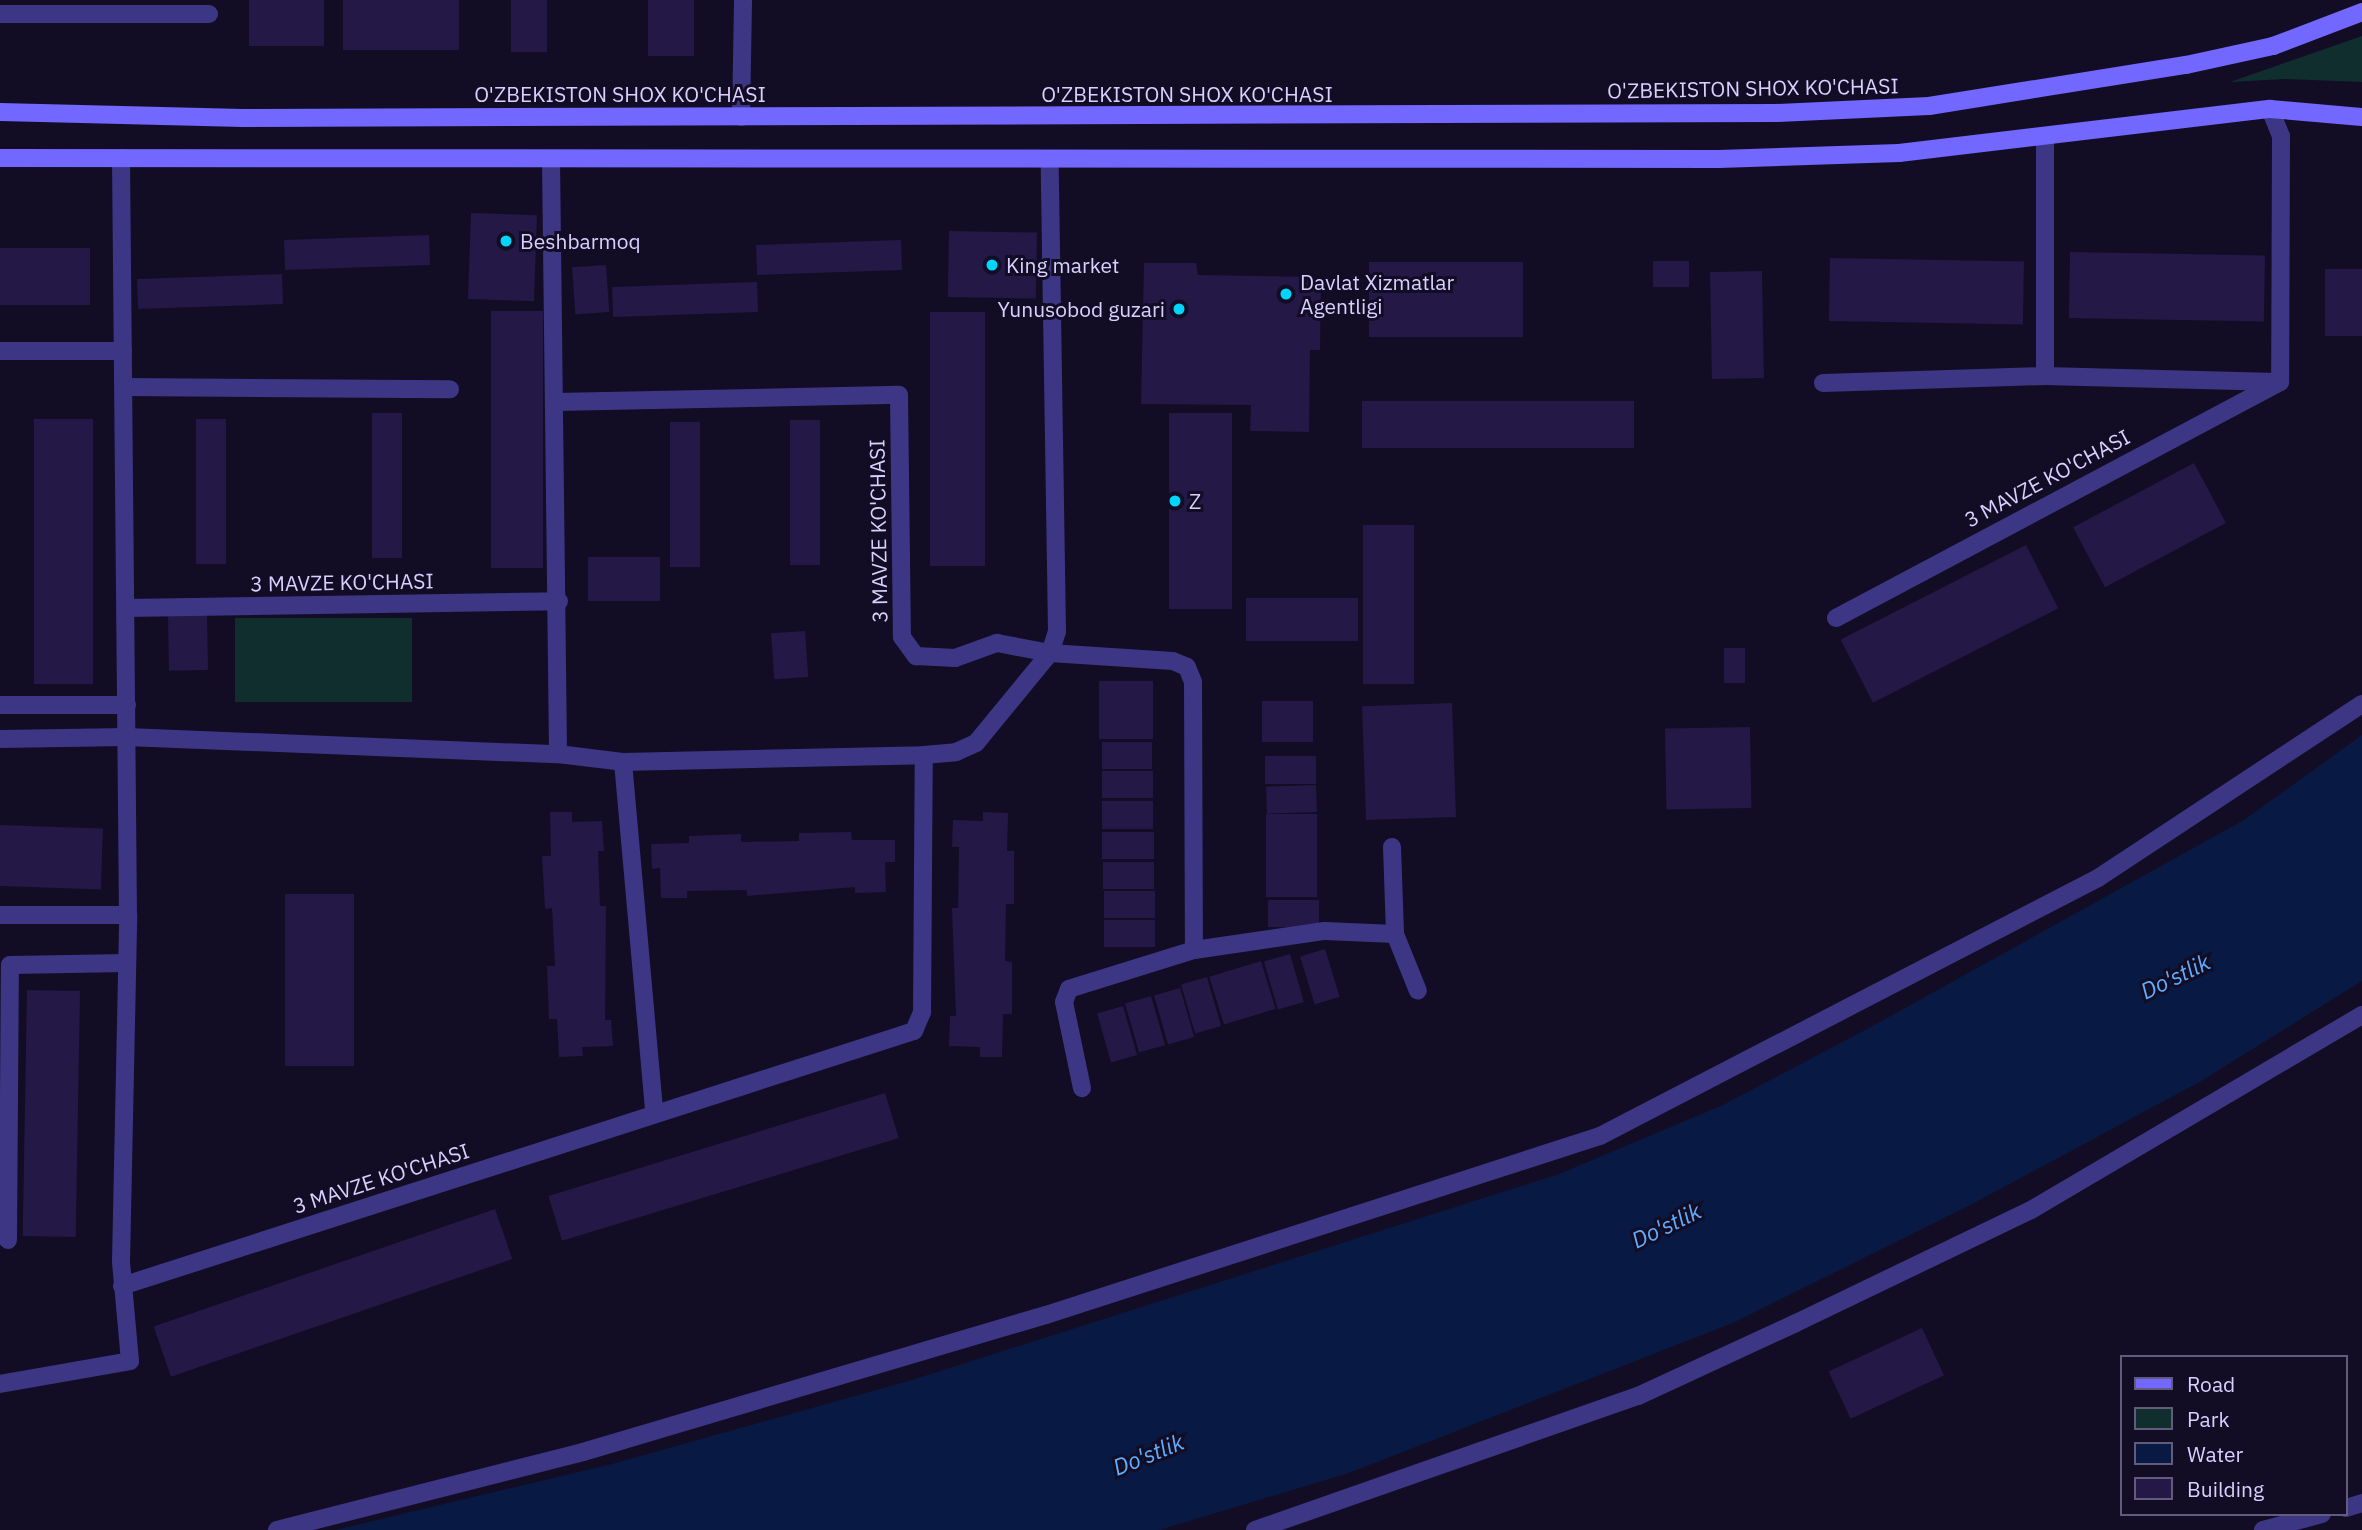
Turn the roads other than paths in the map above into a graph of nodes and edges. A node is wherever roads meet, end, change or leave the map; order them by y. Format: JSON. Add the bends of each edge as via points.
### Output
{"nodes":[{"id":1,"x":743,"y":0,"type":"edge"},
{"id":2,"x":2362,"y":12,"type":"edge"},
{"id":3,"x":0,"y":14,"type":"edge"},
{"id":4,"x":209,"y":14,"type":"dead end"},
{"id":5,"x":2270,"y":109,"type":"junction"},
{"id":6,"x":0,"y":112,"type":"edge"},
{"id":7,"x":741,"y":117,"type":"junction"},
{"id":8,"x":2362,"y":117,"type":"edge"},
{"id":9,"x":2045,"y":137,"type":"junction"},
{"id":10,"x":0,"y":158,"type":"edge"},
{"id":11,"x":121,"y":158,"type":"junction"},
{"id":12,"x":551,"y":160,"type":"junction"},
{"id":13,"x":1050,"y":161,"type":"junction"},
{"id":14,"x":0,"y":351,"type":"edge"},
{"id":15,"x":123,"y":351,"type":"junction"},
{"id":16,"x":2045,"y":376,"type":"junction"},
{"id":17,"x":2280,"y":382,"type":"junction"},
{"id":18,"x":1823,"y":383,"type":"dead end"},
{"id":19,"x":124,"y":387,"type":"junction"},
{"id":20,"x":450,"y":389,"type":"dead end"},
{"id":21,"x":556,"y":402,"type":"junction"},
{"id":22,"x":559,"y":601,"type":"junction"},
{"id":23,"x":126,"y":608,"type":"junction"},
{"id":24,"x":1836,"y":618,"type":"dead end"},
{"id":25,"x":1050,"y":653,"type":"junction"},
{"id":26,"x":2362,"y":704,"type":"edge"},
{"id":27,"x":0,"y":705,"type":"edge"},
{"id":28,"x":127,"y":705,"type":"junction"},
{"id":29,"x":127,"y":737,"type":"junction"},
{"id":30,"x":0,"y":739,"type":"edge"},
{"id":31,"x":558,"y":754,"type":"junction"},
{"id":32,"x":923,"y":755,"type":"junction"},
{"id":33,"x":623,"y":762,"type":"junction"},
{"id":34,"x":1392,"y":847,"type":"dead end"},
{"id":35,"x":0,"y":915,"type":"edge"},
{"id":36,"x":128,"y":915,"type":"junction"},
{"id":37,"x":1395,"y":934,"type":"junction"},
{"id":38,"x":1194,"y":950,"type":"junction"},
{"id":39,"x":127,"y":964,"type":"junction"},
{"id":40,"x":1418,"y":991,"type":"dead end"},
{"id":41,"x":2362,"y":1015,"type":"edge"},
{"id":42,"x":1082,"y":1088,"type":"dead end"},
{"id":43,"x":654,"y":1112,"type":"junction"},
{"id":44,"x":8,"y":1240,"type":"dead end"},
{"id":45,"x":122,"y":1286,"type":"junction"},
{"id":46,"x":0,"y":1384,"type":"edge"},
{"id":47,"x":2315,"y":1516,"type":"edge"},
{"id":48,"x":277,"y":1530,"type":"edge"},
{"id":49,"x":1255,"y":1530,"type":"edge"},
{"id":50,"x":2263,"y":1530,"type":"edge"}],
"edges":[{"from":1,"to":7,"type":"street"},
{"from":2,"to":7,"type":"main road","name":"O'ZBEKISTON SHOX KO'CHASI","via":[[2273,46],[2186,65],[1928,106],[1762,113]]},
{"from":3,"to":4,"type":"street"},
{"from":5,"to":8,"type":"main road"},
{"from":5,"to":9,"type":"main road"},
{"from":5,"to":17,"type":"street","via":[[2281,136]]},
{"from":6,"to":7,"type":"main road","name":"O'ZBEKISTON SHOX KO'CHASI","via":[[243,118]]},
{"from":9,"to":13,"type":"main road","via":[[1899,153],[1719,159]]},
{"from":9,"to":16,"type":"street"},
{"from":10,"to":11,"type":"main road"},
{"from":11,"to":12,"type":"main road"},
{"from":11,"to":15,"type":"street"},
{"from":12,"to":13,"type":"main road"},
{"from":12,"to":21,"type":"street"},
{"from":13,"to":25,"type":"street","via":[[1058,616]]},
{"from":14,"to":15,"type":"street"},
{"from":15,"to":19,"type":"street"},
{"from":16,"to":17,"type":"street"},
{"from":16,"to":18,"type":"street"},
{"from":17,"to":24,"type":"street","name":"3 MAVZE KO'CHASI"},
{"from":19,"to":20,"type":"street"},
{"from":19,"to":23,"type":"street"},
{"from":21,"to":22,"type":"street"},
{"from":21,"to":25,"type":"street","name":"3 MAVZE KO'CHASI","via":[[900,395],[902,636],[916,656],[955,658],[998,643]]},
{"from":22,"to":23,"type":"street","name":"3 MAVZE KO'CHASI"},
{"from":22,"to":31,"type":"street"},
{"from":23,"to":28,"type":"street"},
{"from":25,"to":32,"type":"street","via":[[976,743],[956,752]]},
{"from":25,"to":38,"type":"street","name":"3 MAVZE KO'CHASI","via":[[1173,661],[1192,674]]},
{"from":26,"to":48,"type":"street","via":[[2098,878],[1600,1136],[1033,1319],[583,1451]]},
{"from":27,"to":28,"type":"street"},
{"from":28,"to":29,"type":"street"},
{"from":29,"to":30,"type":"street"},
{"from":29,"to":31,"type":"street"},
{"from":29,"to":36,"type":"street"},
{"from":31,"to":33,"type":"street"},
{"from":32,"to":33,"type":"street"},
{"from":32,"to":43,"type":"street","name":"3 MAVZE KO'CHASI","via":[[919,1026],[906,1034]]},
{"from":33,"to":43,"type":"street"},
{"from":34,"to":37,"type":"street"},
{"from":35,"to":36,"type":"street"},
{"from":36,"to":39,"type":"street"},
{"from":37,"to":38,"type":"street","via":[[1325,931]]},
{"from":37,"to":40,"type":"street"},
{"from":38,"to":42,"type":"street","via":[[1069,989],[1064,1002]]},
{"from":39,"to":44,"type":"street","via":[[10,965]]},
{"from":39,"to":45,"type":"street"},
{"from":41,"to":49,"type":"street","via":[[2031,1210],[1796,1323],[1638,1396]]},
{"from":43,"to":45,"type":"street","name":"3 MAVZE KO'CHASI"},
{"from":45,"to":46,"type":"street","via":[[130,1361]]},
{"from":47,"to":50,"type":"street"}]}
